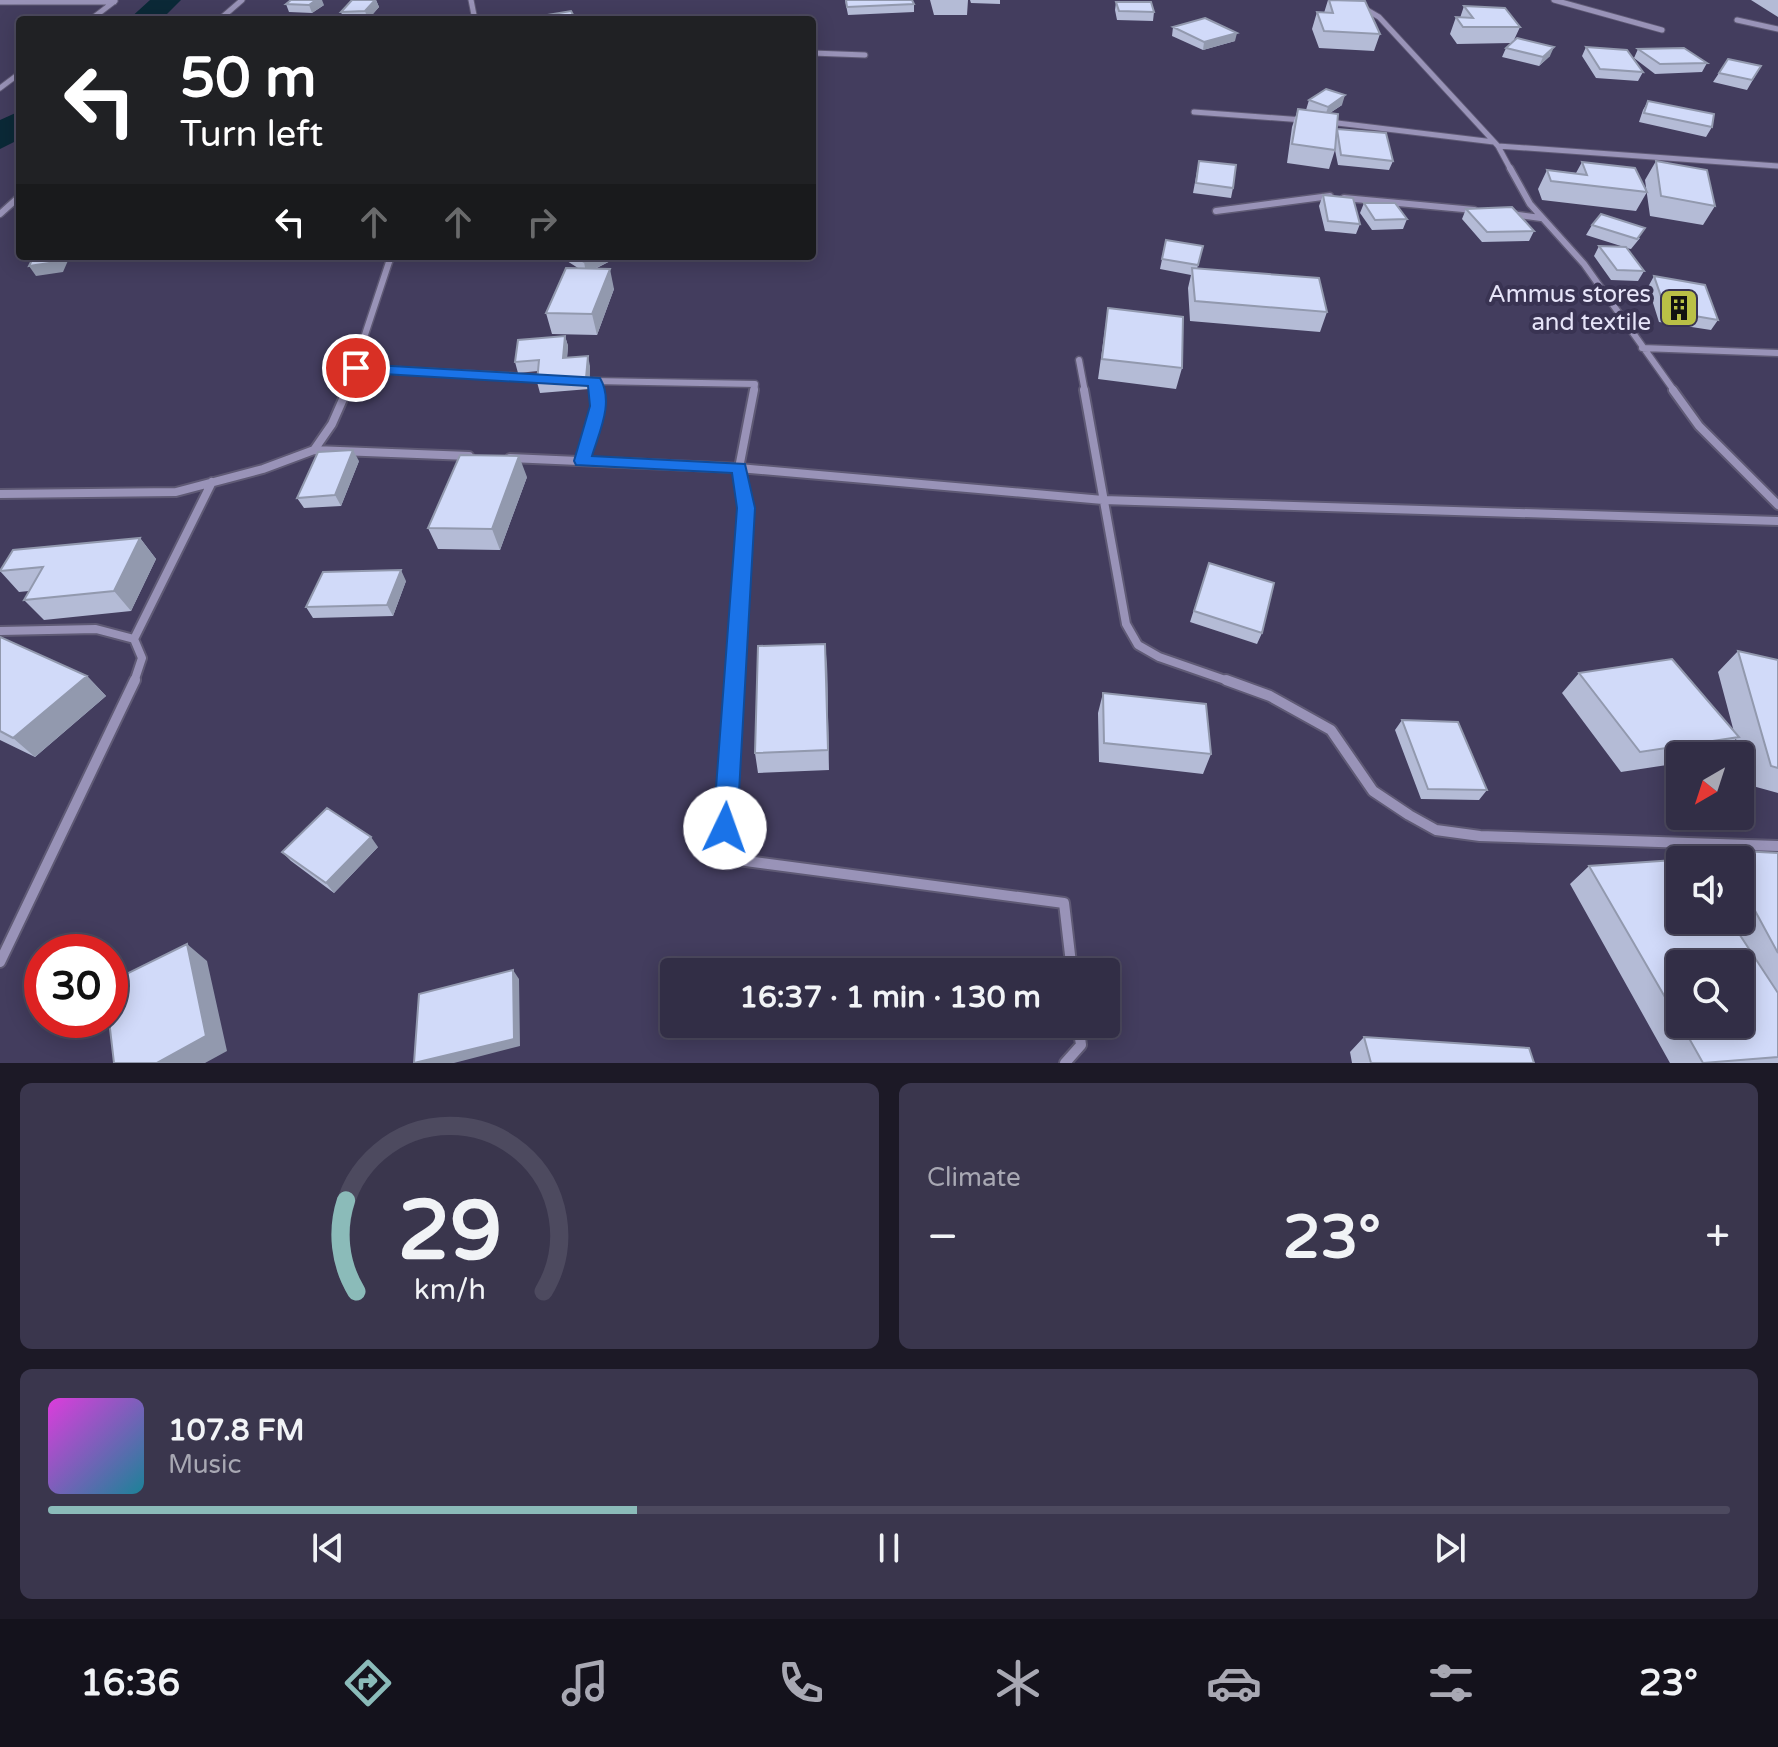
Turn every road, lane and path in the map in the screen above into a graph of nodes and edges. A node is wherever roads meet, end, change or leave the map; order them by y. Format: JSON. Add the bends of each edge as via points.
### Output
{"nodes":[{"id":1,"x":242,"y":0,"type":"edge"},
{"id":2,"x":1350,"y":0,"type":"edge"},
{"id":3,"x":1554,"y":0,"type":"edge"},
{"id":4,"x":115,"y":1,"type":"edge"},
{"id":5,"x":0,"y":2,"type":"edge"},
{"id":6,"x":95,"y":16,"type":"edge"},
{"id":7,"x":224,"y":16,"type":"edge"},
{"id":8,"x":1737,"y":20,"type":"dead end"},
{"id":9,"x":1778,"y":29,"type":"edge"},
{"id":10,"x":1662,"y":30,"type":"dead end"},
{"id":11,"x":816,"y":53,"type":"edge"},
{"id":12,"x":865,"y":55,"type":"dead end"},
{"id":13,"x":1194,"y":112,"type":"dead end"},
{"id":14,"x":1496,"y":144,"type":"junction"},
{"id":15,"x":1778,"y":166,"type":"edge"},
{"id":16,"x":16,"y":200,"type":"edge"},
{"id":17,"x":1216,"y":211,"type":"dead end"},
{"id":18,"x":1484,"y":211,"type":"edge"},
{"id":19,"x":1498,"y":213,"type":"edge"},
{"id":20,"x":0,"y":214,"type":"edge"},
{"id":21,"x":1542,"y":218,"type":"junction"},
{"id":22,"x":390,"y":260,"type":"edge"},
{"id":23,"x":1642,"y":348,"type":"junction"},
{"id":24,"x":1778,"y":353,"type":"edge"},
{"id":25,"x":1079,"y":360,"type":"dead end"},
{"id":26,"x":356,"y":368,"type":"junction"},
{"id":27,"x":563,"y":379,"type":"edge"},
{"id":28,"x":578,"y":380,"type":"edge"},
{"id":29,"x":594,"y":381,"type":"junction"},
{"id":30,"x":314,"y":450,"type":"junction"},
{"id":31,"x":477,"y":457,"type":"edge"},
{"id":32,"x":492,"y":457,"type":"edge"},
{"id":33,"x":582,"y":461,"type":"junction"},
{"id":34,"x":739,"y":468,"type":"junction"},
{"id":35,"x":212,"y":482,"type":"junction"},
{"id":36,"x":0,"y":494,"type":"edge"},
{"id":37,"x":1103,"y":500,"type":"junction"},
{"id":38,"x":1778,"y":505,"type":"edge"},
{"id":39,"x":1778,"y":521,"type":"edge"},
{"id":40,"x":0,"y":631,"type":"edge"},
{"id":41,"x":134,"y":639,"type":"junction"},
{"id":42,"x":1778,"y":846,"type":"edge"},
{"id":43,"x":1070,"y":958,"type":"edge"},
{"id":44,"x":0,"y":962,"type":"edge"},
{"id":45,"x":1080,"y":1038,"type":"edge"},
{"id":46,"x":1065,"y":1063,"type":"edge"}],
"edges":[{"from":1,"to":7,"type":"street"},
{"from":2,"to":14,"type":"street","via":[[1379,17]]},
{"from":3,"to":10,"type":"street"},
{"from":4,"to":5,"type":"street"},
{"from":4,"to":6,"type":"street"},
{"from":8,"to":9,"type":"street"},
{"from":11,"to":12,"type":"street"},
{"from":13,"to":14,"type":"street","via":[[1319,121]]},
{"from":14,"to":15,"type":"street"},
{"from":14,"to":21,"type":"street"},
{"from":16,"to":20,"type":"street"},
{"from":17,"to":18,"type":"street","via":[[1330,196]]},
{"from":19,"to":21,"type":"street"},
{"from":21,"to":23,"type":"street","via":[[1584,264]]},
{"from":22,"to":26,"type":"street"},
{"from":23,"to":24,"type":"street"},
{"from":23,"to":38,"type":"street","via":[[1699,426]]},
{"from":25,"to":37,"type":"street"},
{"from":26,"to":27,"type":"street"},
{"from":26,"to":30,"type":"street","via":[[332,424]]},
{"from":28,"to":29,"type":"street"},
{"from":29,"to":33,"type":"street","via":[[598,406]]},
{"from":29,"to":34,"type":"street","via":[[755,384]]},
{"from":30,"to":31,"type":"street"},
{"from":30,"to":35,"type":"street"},
{"from":32,"to":33,"type":"street"},
{"from":33,"to":34,"type":"street"},
{"from":34,"to":37,"type":"street"},
{"from":34,"to":43,"type":"street","via":[[746,508],[723,858],[1064,903]]},
{"from":35,"to":36,"type":"street","via":[[176,492]]},
{"from":35,"to":41,"type":"street"},
{"from":37,"to":39,"type":"street"},
{"from":37,"to":42,"type":"street","via":[[1126,624],[1138,645],[1270,696],[1331,730],[1373,791],[1436,830]]},
{"from":40,"to":41,"type":"street","via":[[96,629]]},
{"from":41,"to":44,"type":"street","via":[[142,658],[136,678]]},
{"from":45,"to":46,"type":"street","via":[[1081,1045]]}]}
